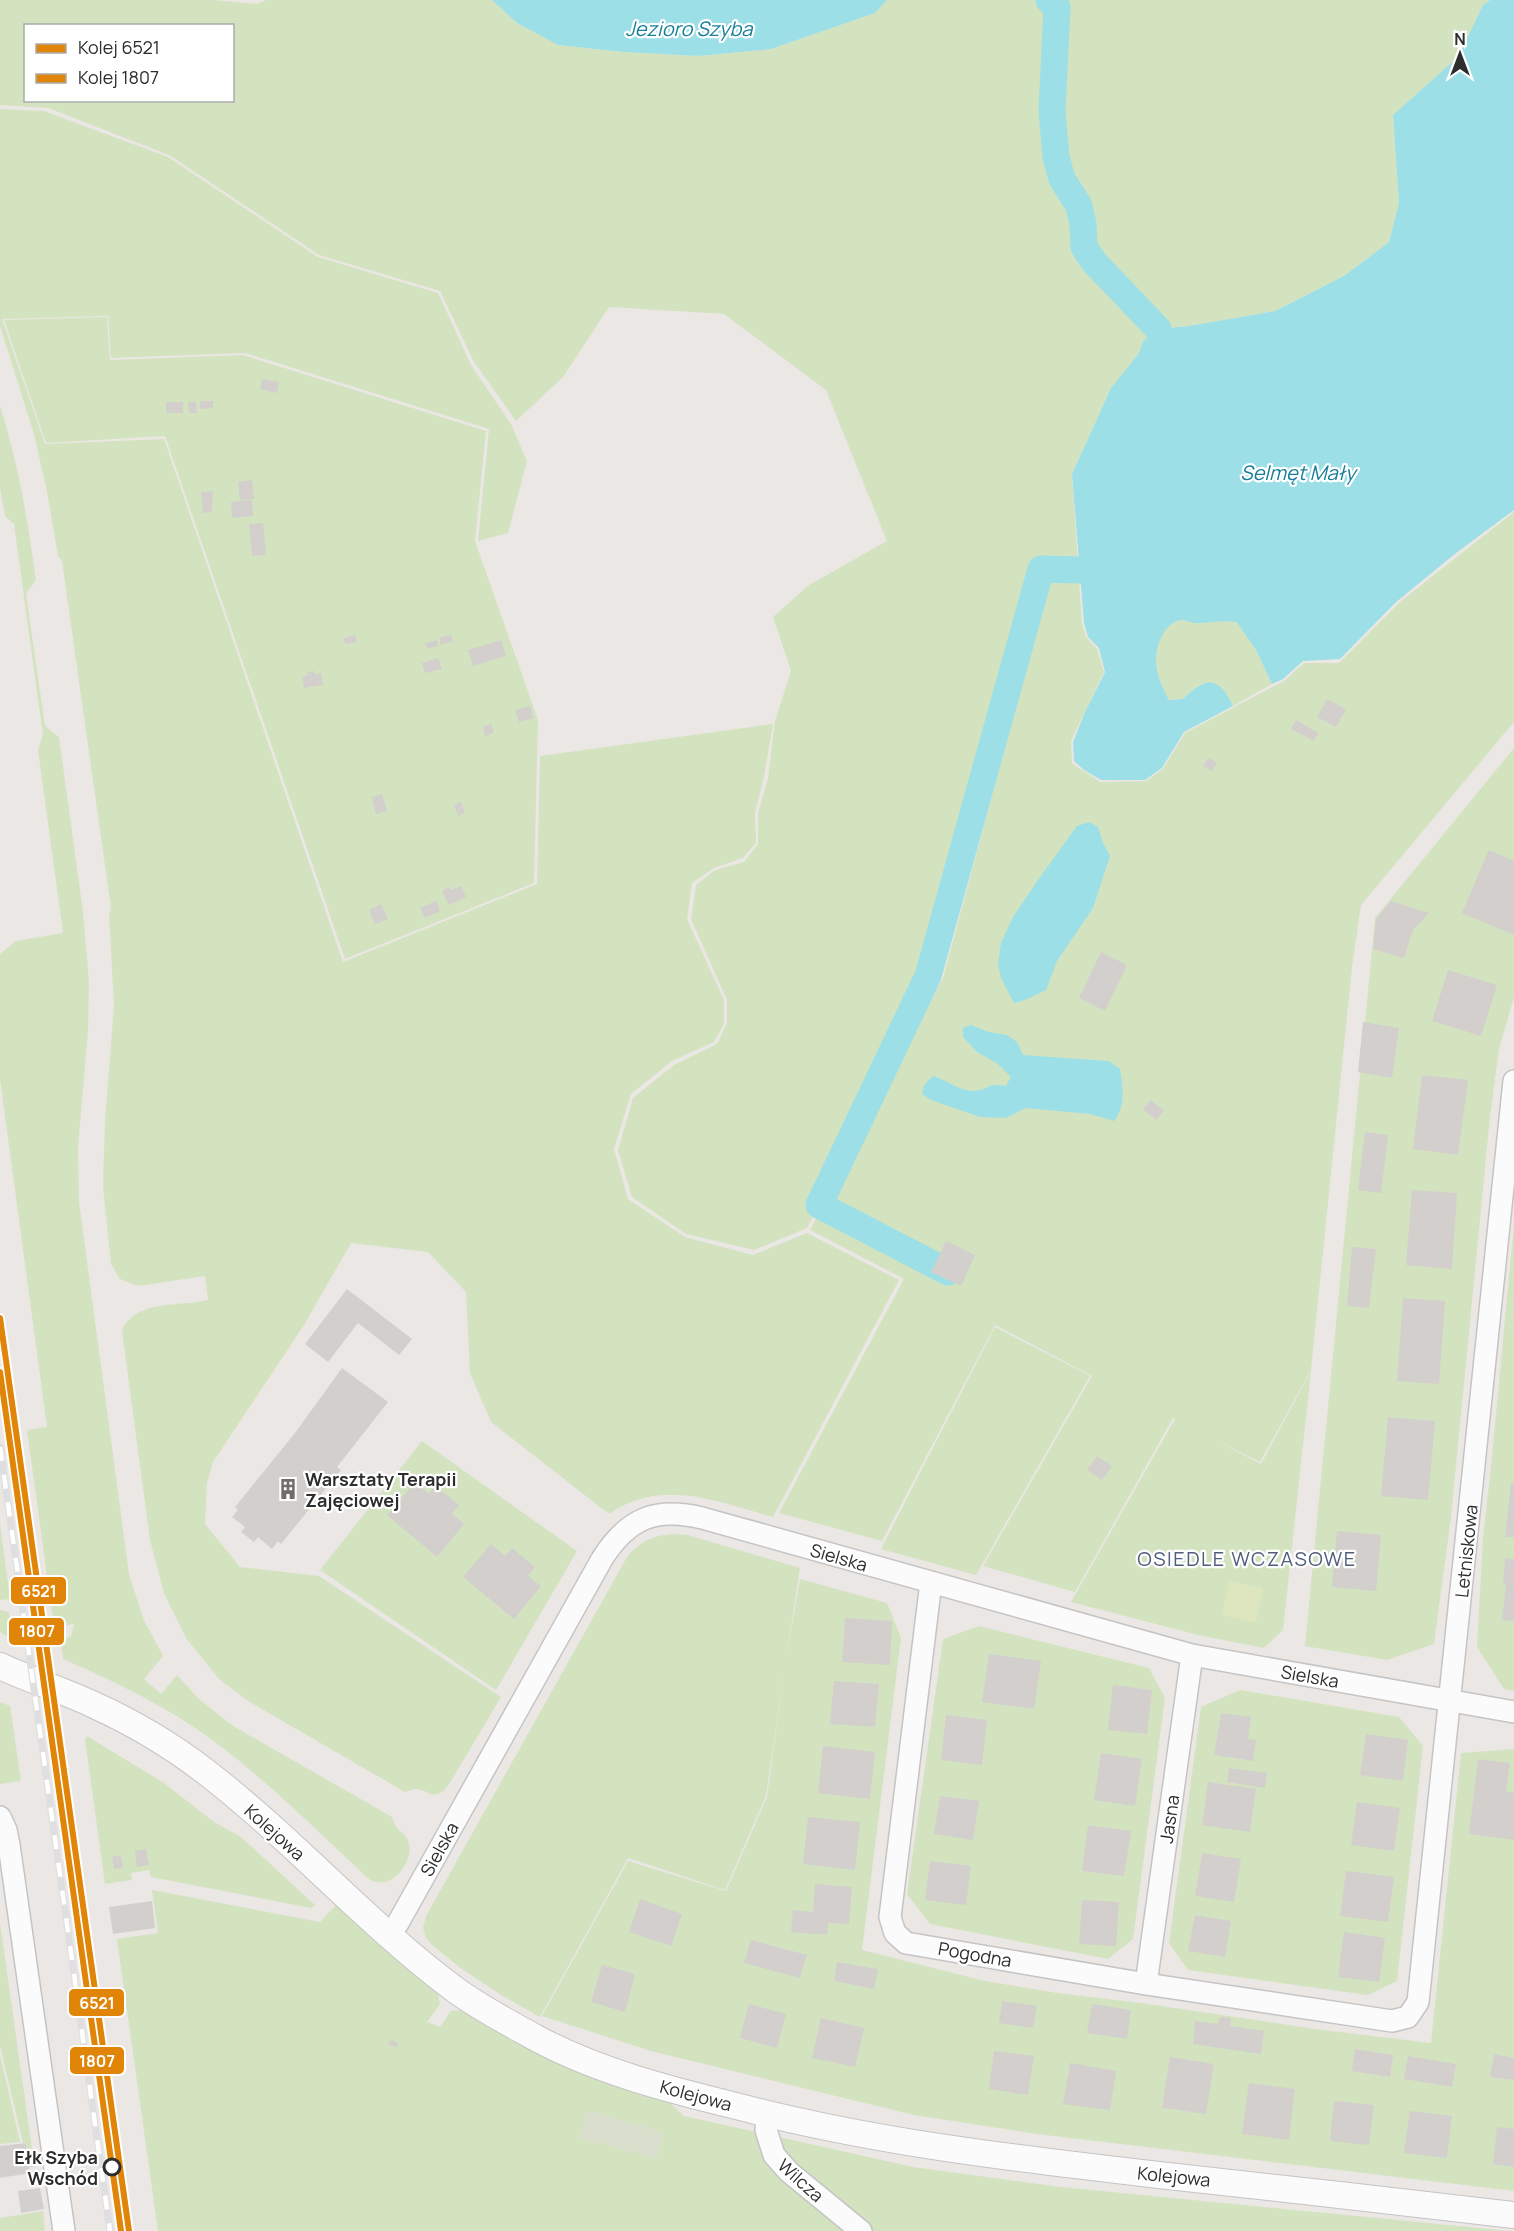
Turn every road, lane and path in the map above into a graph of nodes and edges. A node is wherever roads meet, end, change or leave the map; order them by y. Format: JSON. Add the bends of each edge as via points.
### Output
{"nodes":[{"id":1,"x":1514,"y":1081,"type":"edge"},
{"id":2,"x":931,"y":1582,"type":"junction"},
{"id":3,"x":1192,"y":1655,"type":"junction"},
{"id":4,"x":0,"y":1666,"type":"edge"},
{"id":5,"x":1448,"y":1701,"type":"junction"},
{"id":6,"x":1514,"y":1712,"type":"edge"},
{"id":7,"x":0,"y":1817,"type":"edge"},
{"id":8,"x":389,"y":1935,"type":"junction"},
{"id":9,"x":1146,"y":1984,"type":"junction"},
{"id":10,"x":1408,"y":2017,"type":"joint"},
{"id":11,"x":767,"y":2114,"type":"junction"},
{"id":12,"x":1514,"y":2215,"type":"edge"},
{"id":13,"x":64,"y":2231,"type":"edge"},
{"id":14,"x":861,"y":2231,"type":"edge"}],
"edges":[{"from":1,"to":5,"type":"street","name":"Letniskowa"},
{"from":2,"to":3,"type":"street","name":"Sielska"},
{"from":2,"to":8,"type":"street","name":"Sielska","via":[[685,1514],[647,1517],[629,1526],[602,1559]]},
{"from":2,"to":9,"type":"street","name":"Pogodna","via":[[890,1917],[895,1933],[906,1942]]},
{"from":3,"to":5,"type":"street","name":"Sielska"},
{"from":3,"to":9,"type":"street","name":"Jasna"},
{"from":4,"to":8,"type":"street","name":"Kolejowa","via":[[113,1714],[182,1755],[235,1795]]},
{"from":5,"to":6,"type":"street","name":"Sielska"},
{"from":5,"to":10,"type":"street","name":"Letniskowa","via":[[1418,2002]]},
{"from":7,"to":13,"type":"street","via":[[8,1837]]},
{"from":8,"to":11,"type":"street","name":"Kolejowa","via":[[458,1991],[541,2041],[598,2066],[665,2088]]},
{"from":9,"to":10,"type":"street","name":"Pogodna","via":[[1392,2021]]},
{"from":11,"to":12,"type":"street","name":"Kolejowa","via":[[985,2154]]},
{"from":11,"to":14,"type":"street","name":"Wilcza","via":[[766,2130],[774,2155]]}]}
